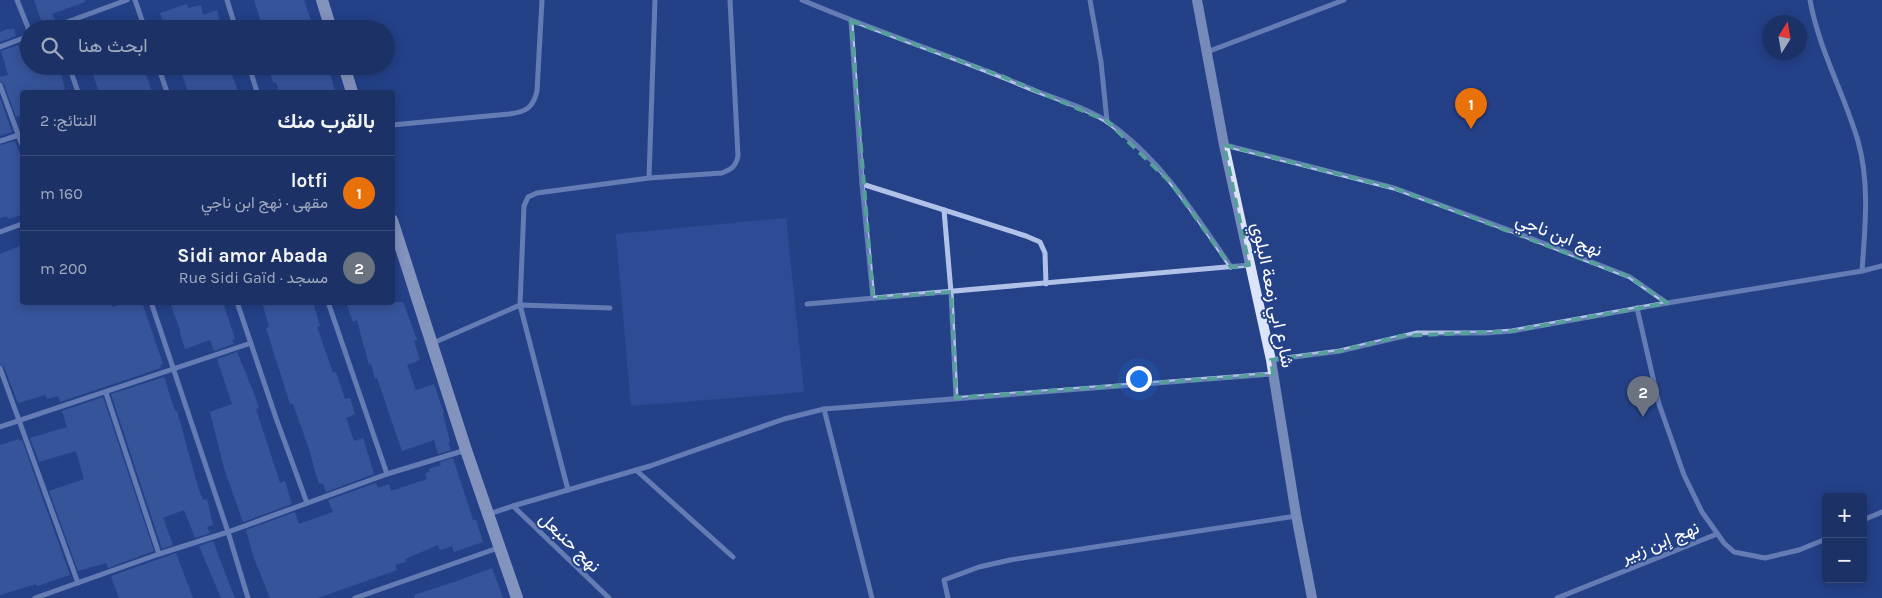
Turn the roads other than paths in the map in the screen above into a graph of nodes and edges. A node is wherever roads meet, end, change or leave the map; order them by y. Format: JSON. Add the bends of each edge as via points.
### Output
{"nodes":[{"id":1,"x":17,"y":0,"type":"edge"},
{"id":2,"x":127,"y":0,"type":"edge"},
{"id":3,"x":135,"y":0,"type":"edge"},
{"id":4,"x":227,"y":0,"type":"edge"},
{"id":5,"x":542,"y":0,"type":"edge"},
{"id":6,"x":656,"y":0,"type":"edge"},
{"id":7,"x":730,"y":0,"type":"edge"},
{"id":8,"x":802,"y":0,"type":"edge"},
{"id":9,"x":1090,"y":0,"type":"edge"},
{"id":10,"x":1197,"y":0,"type":"edge"},
{"id":11,"x":1344,"y":0,"type":"edge"},
{"id":12,"x":1810,"y":0,"type":"edge"},
{"id":13,"x":323,"y":1,"type":"edge"},
{"id":14,"x":25,"y":20,"type":"edge"},
{"id":15,"x":76,"y":20,"type":"edge"},
{"id":16,"x":142,"y":20,"type":"edge"},
{"id":17,"x":233,"y":20,"type":"edge"},
{"id":18,"x":329,"y":20,"type":"edge"},
{"id":19,"x":851,"y":21,"type":"junction"},
{"id":20,"x":20,"y":39,"type":"edge"},
{"id":21,"x":0,"y":47,"type":"edge"},
{"id":22,"x":1207,"y":52,"type":"junction"},
{"id":23,"x":72,"y":75,"type":"edge"},
{"id":24,"x":161,"y":75,"type":"edge"},
{"id":25,"x":252,"y":75,"type":"edge"},
{"id":26,"x":347,"y":75,"type":"edge"},
{"id":27,"x":0,"y":85,"type":"edge"},
{"id":28,"x":77,"y":90,"type":"edge"},
{"id":29,"x":166,"y":90,"type":"edge"},
{"id":30,"x":256,"y":90,"type":"edge"},
{"id":31,"x":351,"y":90,"type":"edge"},
{"id":32,"x":1108,"y":121,"type":"junction"},
{"id":33,"x":395,"y":124,"type":"edge"},
{"id":34,"x":19,"y":135,"type":"junction"},
{"id":35,"x":20,"y":138,"type":"edge"},
{"id":36,"x":0,"y":141,"type":"edge"},
{"id":37,"x":1224,"y":145,"type":"junction"},
{"id":38,"x":649,"y":178,"type":"junction"},
{"id":39,"x":862,"y":184,"type":"junction"},
{"id":40,"x":944,"y":210,"type":"junction"},
{"id":41,"x":20,"y":225,"type":"edge"},
{"id":42,"x":395,"y":229,"type":"edge"},
{"id":43,"x":0,"y":232,"type":"edge"},
{"id":44,"x":1249,"y":265,"type":"junction"},
{"id":45,"x":1882,"y":266,"type":"edge"},
{"id":46,"x":1231,"y":267,"type":"junction"},
{"id":47,"x":1862,"y":271,"type":"junction"},
{"id":48,"x":1046,"y":284,"type":"junction"},
{"id":49,"x":951,"y":292,"type":"junction"},
{"id":50,"x":873,"y":298,"type":"junction"},
{"id":51,"x":1666,"y":303,"type":"junction"},
{"id":52,"x":807,"y":304,"type":"dead end"},
{"id":53,"x":152,"y":305,"type":"edge"},
{"id":54,"x":239,"y":305,"type":"edge"},
{"id":55,"x":329,"y":305,"type":"edge"},
{"id":56,"x":520,"y":305,"type":"junction"},
{"id":57,"x":610,"y":308,"type":"dead end"},
{"id":58,"x":1637,"y":308,"type":"junction"},
{"id":59,"x":251,"y":343,"type":"junction"},
{"id":60,"x":433,"y":343,"type":"junction"},
{"id":61,"x":1271,"y":360,"type":"junction"},
{"id":62,"x":0,"y":368,"type":"edge"},
{"id":63,"x":173,"y":370,"type":"junction"},
{"id":64,"x":1273,"y":374,"type":"junction"},
{"id":65,"x":106,"y":393,"type":"junction"},
{"id":66,"x":956,"y":398,"type":"junction"},
{"id":67,"x":824,"y":409,"type":"junction"},
{"id":68,"x":18,"y":420,"type":"junction"},
{"id":69,"x":0,"y":427,"type":"edge"},
{"id":70,"x":466,"y":450,"type":"junction"},
{"id":71,"x":636,"y":470,"type":"junction"},
{"id":72,"x":388,"y":474,"type":"junction"},
{"id":73,"x":568,"y":490,"type":"junction"},
{"id":74,"x":307,"y":502,"type":"junction"},
{"id":75,"x":512,"y":506,"type":"junction"},
{"id":76,"x":1882,"y":512,"type":"edge"},
{"id":77,"x":488,"y":515,"type":"junction"},
{"id":78,"x":1296,"y":516,"type":"junction"},
{"id":79,"x":1867,"y":518,"type":"edge"},
{"id":80,"x":228,"y":532,"type":"junction"},
{"id":81,"x":1718,"y":534,"type":"junction"},
{"id":82,"x":1822,"y":541,"type":"edge"},
{"id":83,"x":499,"y":548,"type":"junction"},
{"id":84,"x":160,"y":554,"type":"junction"},
{"id":85,"x":733,"y":557,"type":"dead end"},
{"id":86,"x":78,"y":583,"type":"junction"},
{"id":87,"x":35,"y":598,"type":"edge"},
{"id":88,"x":248,"y":598,"type":"edge"},
{"id":89,"x":355,"y":598,"type":"edge"},
{"id":90,"x":517,"y":598,"type":"edge"},
{"id":91,"x":609,"y":598,"type":"edge"},
{"id":92,"x":872,"y":598,"type":"edge"},
{"id":93,"x":948,"y":598,"type":"edge"},
{"id":94,"x":1312,"y":598,"type":"edge"},
{"id":95,"x":1557,"y":598,"type":"edge"}],
"edges":[{"from":1,"to":14,"type":"street"},
{"from":2,"to":15,"type":"street"},
{"from":3,"to":16,"type":"street"},
{"from":4,"to":17,"type":"street"},
{"from":5,"to":33,"type":"street","via":[[537,92],[528,110]]},
{"from":6,"to":38,"type":"street"},
{"from":7,"to":38,"type":"street","via":[[737,161],[732,169],[722,173]]},
{"from":8,"to":19,"type":"street"},
{"from":9,"to":32,"type":"street"},
{"from":10,"to":22,"type":"main road","name":"شارع ابي زمعة البلوي"},
{"from":11,"to":22,"type":"street"},
{"from":12,"to":47,"type":"street","via":[[1825,54],[1848,110],[1863,167],[1866,210]]},
{"from":13,"to":18,"type":"main road"},
{"from":19,"to":32,"type":"street","via":[[999,75]]},
{"from":19,"to":39,"type":"street"},
{"from":20,"to":21,"type":"street"},
{"from":22,"to":37,"type":"main road","name":"شارع ابي زمعة البلوي"},
{"from":23,"to":28,"type":"street"},
{"from":24,"to":29,"type":"street"},
{"from":25,"to":30,"type":"street"},
{"from":26,"to":31,"type":"main road"},
{"from":27,"to":34,"type":"street"},
{"from":32,"to":46,"type":"street","via":[[1171,183]]},
{"from":34,"to":35,"type":"street"},
{"from":34,"to":36,"type":"street"},
{"from":37,"to":44,"type":"main road","name":"شارع ابي زمعة البلوي"},
{"from":37,"to":51,"type":"street","name":"نهج ابن ناجي","via":[[1394,188],[1630,277]]},
{"from":38,"to":56,"type":"street","via":[[537,193],[528,197],[523,212]]},
{"from":39,"to":40,"type":"street"},
{"from":39,"to":50,"type":"street"},
{"from":40,"to":48,"type":"street","via":[[1040,242],[1045,253]]},
{"from":40,"to":49,"type":"street"},
{"from":41,"to":43,"type":"street"},
{"from":42,"to":60,"type":"main road"},
{"from":44,"to":46,"type":"street"},
{"from":44,"to":61,"type":"main road","name":"شارع ابي زمعة البلوي"},
{"from":45,"to":47,"type":"street"},
{"from":46,"to":48,"type":"street"},
{"from":47,"to":51,"type":"street"},
{"from":48,"to":49,"type":"street"},
{"from":49,"to":50,"type":"street"},
{"from":49,"to":66,"type":"street"},
{"from":50,"to":52,"type":"street"},
{"from":51,"to":58,"type":"street"},
{"from":53,"to":63,"type":"street"},
{"from":54,"to":59,"type":"street"},
{"from":55,"to":72,"type":"street"},
{"from":56,"to":57,"type":"street"},
{"from":56,"to":60,"type":"street"},
{"from":56,"to":73,"type":"street"},
{"from":58,"to":61,"type":"street","via":[[1486,334],[1417,333],[1340,351]]},
{"from":58,"to":81,"type":"street","via":[[1659,404],[1684,475],[1702,512]]},
{"from":59,"to":63,"type":"street"},
{"from":59,"to":74,"type":"street"},
{"from":60,"to":70,"type":"main road"},
{"from":61,"to":64,"type":"main road","name":"شارع ابي زمعة البلوي"},
{"from":62,"to":68,"type":"street"},
{"from":63,"to":65,"type":"street"},
{"from":63,"to":80,"type":"street"},
{"from":64,"to":66,"type":"street"},
{"from":64,"to":78,"type":"main road","name":"شارع ابي زمعة البلوي"},
{"from":65,"to":68,"type":"street"},
{"from":65,"to":84,"type":"street"},
{"from":66,"to":67,"type":"street"},
{"from":67,"to":71,"type":"street","via":[[784,418]]},
{"from":67,"to":92,"type":"street"},
{"from":68,"to":69,"type":"street"},
{"from":68,"to":86,"type":"street"},
{"from":70,"to":72,"type":"street"},
{"from":70,"to":77,"type":"main road"},
{"from":71,"to":73,"type":"street"},
{"from":71,"to":85,"type":"street"},
{"from":72,"to":74,"type":"street"},
{"from":73,"to":75,"type":"street"},
{"from":74,"to":80,"type":"street"},
{"from":75,"to":77,"type":"street"},
{"from":75,"to":91,"type":"street","name":"نهج حنبعل"},
{"from":76,"to":79,"type":"street"},
{"from":77,"to":83,"type":"main road"},
{"from":78,"to":93,"type":"street","via":[[979,567],[944,580]]},
{"from":78,"to":94,"type":"main road","name":"شارع ابي زمعة البلوي"},
{"from":80,"to":84,"type":"street"},
{"from":80,"to":88,"type":"street"},
{"from":81,"to":82,"type":"street","name":"نهج إبن زبير","via":[[1734,552],[1765,558]]},
{"from":81,"to":95,"type":"street","name":"نهج إبن زبير"},
{"from":83,"to":89,"type":"street"},
{"from":83,"to":90,"type":"main road"},
{"from":84,"to":86,"type":"street"},
{"from":86,"to":87,"type":"street"}]}
